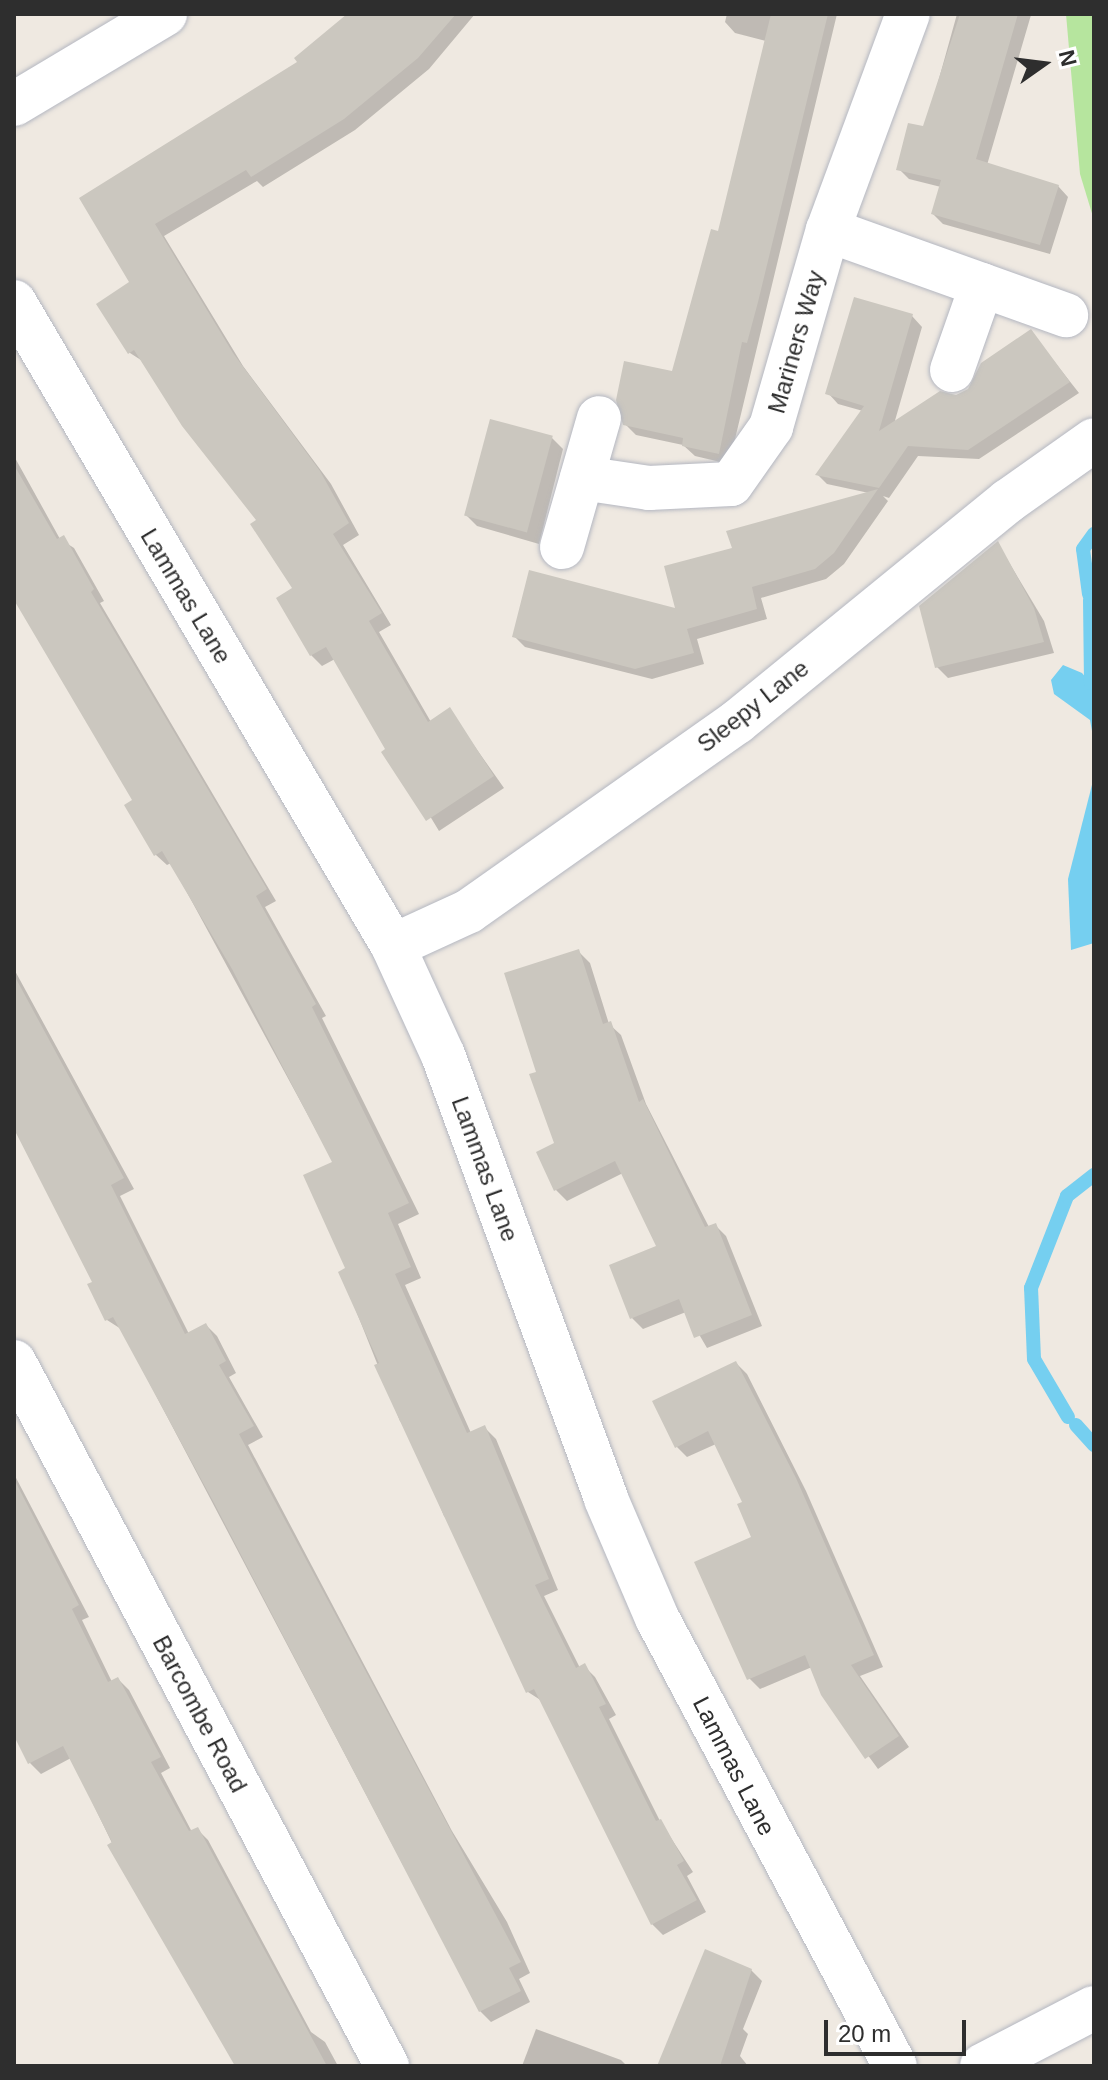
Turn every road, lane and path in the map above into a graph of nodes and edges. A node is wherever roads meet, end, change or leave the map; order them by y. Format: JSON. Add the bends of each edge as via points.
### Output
{"nodes":[{"id":1,"x":165,"y":14,"type":"edge"},
{"id":2,"x":908,"y":14,"type":"edge"},
{"id":3,"x":14,"y":104,"type":"edge"},
{"id":4,"x":828,"y":230,"type":"junction"},
{"id":5,"x":982,"y":285,"type":"junction"},
{"id":6,"x":14,"y":302,"type":"edge"},
{"id":7,"x":1066,"y":315,"type":"dead end"},
{"id":8,"x":952,"y":370,"type":"dead end"},
{"id":9,"x":599,"y":418,"type":"dead end"},
{"id":10,"x":1094,"y":440,"type":"edge"},
{"id":11,"x":582,"y":478,"type":"junction"},
{"id":12,"x":562,"y":547,"type":"dead end"},
{"id":13,"x":393,"y":946,"type":"junction"},
{"id":14,"x":14,"y":1362,"type":"edge"},
{"id":15,"x":1094,"y":2008,"type":"edge"},
{"id":16,"x":387,"y":2066,"type":"edge"},
{"id":17,"x":895,"y":2066,"type":"edge"},
{"id":18,"x":982,"y":2066,"type":"edge"}],
"edges":[{"from":1,"to":3,"type":"street"},
{"from":2,"to":4,"type":"street","name":"Mariners Way"},
{"from":4,"to":5,"type":"street"},
{"from":4,"to":11,"type":"street","name":"Mariners Way","via":[[771,427],[731,484],[649,488]]},
{"from":5,"to":7,"type":"street"},
{"from":5,"to":8,"type":"street"},
{"from":6,"to":13,"type":"street","name":"Lammas Lane"},
{"from":9,"to":11,"type":"street"},
{"from":10,"to":13,"type":"street","name":"Sleepy Lane","via":[[900,586],[737,722],[469,911]]},
{"from":11,"to":12,"type":"street"},
{"from":13,"to":17,"type":"street","name":"Lammas Lane","via":[[443,1055],[606,1499],[657,1618]]},
{"from":14,"to":16,"type":"street","name":"Barcombe Road"},
{"from":15,"to":18,"type":"street"}]}
